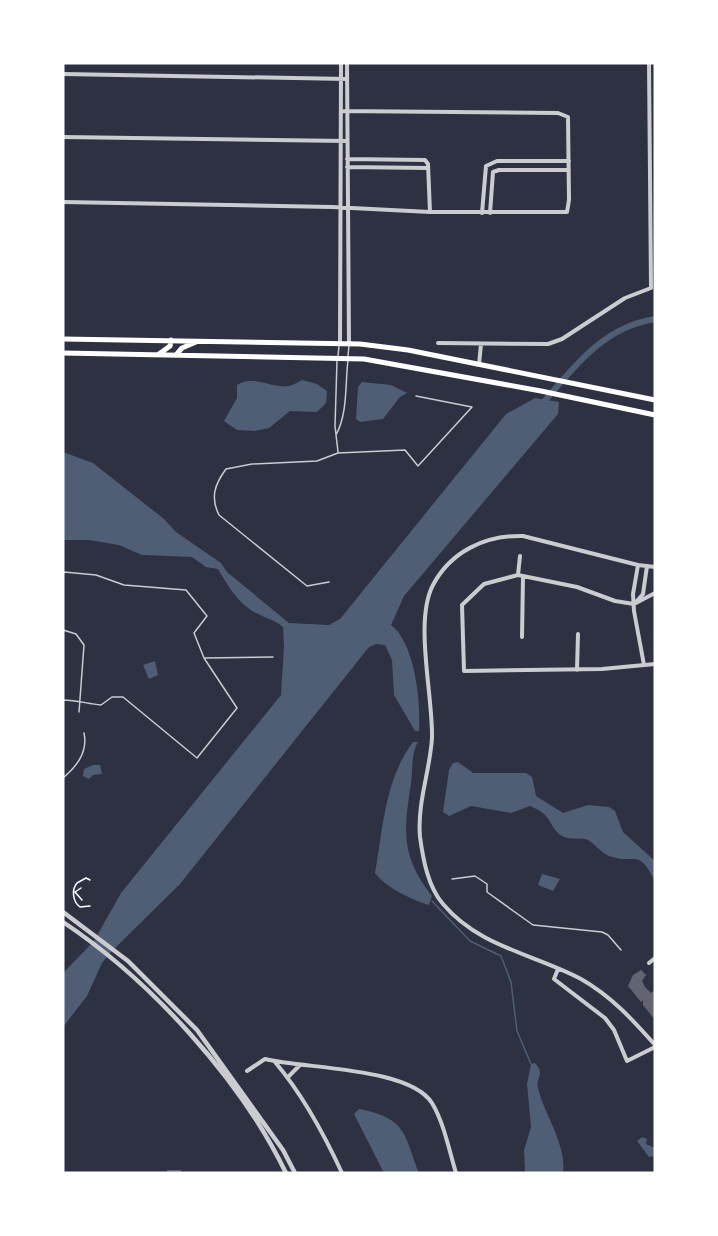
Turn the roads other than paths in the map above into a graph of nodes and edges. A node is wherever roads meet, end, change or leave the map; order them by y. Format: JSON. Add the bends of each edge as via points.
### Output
{"nodes":[{"id":1,"x":341,"y":63,"type":"edge"},
{"id":2,"x":347,"y":63,"type":"edge"},
{"id":3,"x":649,"y":63,"type":"edge"},
{"id":4,"x":63,"y":74,"type":"edge"},
{"id":5,"x":341,"y":78,"type":"junction"},
{"id":6,"x":347,"y":78,"type":"junction"},
{"id":7,"x":341,"y":111,"type":"junction"},
{"id":8,"x":347,"y":111,"type":"junction"},
{"id":9,"x":63,"y":137,"type":"edge"},
{"id":10,"x":341,"y":141,"type":"junction"},
{"id":11,"x":347,"y":141,"type":"junction"},
{"id":12,"x":347,"y":159,"type":"junction"},
{"id":13,"x":569,"y":161,"type":"junction"},
{"id":14,"x":347,"y":167,"type":"junction"},
{"id":15,"x":428,"y":168,"type":"junction"},
{"id":16,"x":569,"y":170,"type":"junction"},
{"id":17,"x":63,"y":202,"type":"edge"},
{"id":18,"x":341,"y":209,"type":"junction"},
{"id":19,"x":347,"y":210,"type":"junction"},
{"id":20,"x":430,"y":212,"type":"junction"},
{"id":21,"x":482,"y":213,"type":"junction"},
{"id":22,"x":490,"y":213,"type":"junction"},
{"id":23,"x":63,"y":339,"type":"edge"},
{"id":24,"x":171,"y":340,"type":"junction"},
{"id":25,"x":197,"y":341,"type":"junction"},
{"id":26,"x":340,"y":342,"type":"junction"},
{"id":27,"x":349,"y":343,"type":"junction"},
{"id":28,"x":438,"y":343,"type":"dead end"},
{"id":29,"x":482,"y":344,"type":"junction"},
{"id":30,"x":63,"y":353,"type":"edge"},
{"id":31,"x":157,"y":354,"type":"junction"},
{"id":32,"x":176,"y":355,"type":"junction"},
{"id":33,"x":337,"y":358,"type":"junction"},
{"id":34,"x":348,"y":358,"type":"junction"},
{"id":35,"x":479,"y":365,"type":"junction"},
{"id":36,"x":416,"y":396,"type":"dead end"},
{"id":37,"x":655,"y":400,"type":"edge"},
{"id":38,"x":655,"y":408,"type":"edge"},
{"id":39,"x":652,"y":415,"type":"edge"},
{"id":40,"x":336,"y":436,"type":"junction"},
{"id":41,"x":338,"y":453,"type":"junction"},
{"id":42,"x":520,"y":555,"type":"dead end"},
{"id":43,"x":638,"y":565,"type":"junction"},
{"id":44,"x":648,"y":566,"type":"junction"},
{"id":45,"x":655,"y":567,"type":"edge"},
{"id":46,"x":63,"y":575,"type":"edge"},
{"id":47,"x":521,"y":576,"type":"junction"},
{"id":48,"x":329,"y":582,"type":"dead end"},
{"id":49,"x":655,"y":593,"type":"edge"},
{"id":50,"x":634,"y":604,"type":"junction"},
{"id":51,"x":63,"y":630,"type":"edge"},
{"id":52,"x":578,"y":634,"type":"dead end"},
{"id":53,"x":522,"y":636,"type":"dead end"},
{"id":54,"x":273,"y":657,"type":"dead end"},
{"id":55,"x":204,"y":658,"type":"junction"},
{"id":56,"x":655,"y":664,"type":"edge"},
{"id":57,"x":645,"y":665,"type":"junction"},
{"id":58,"x":577,"y":670,"type":"junction"},
{"id":59,"x":63,"y":700,"type":"edge"},
{"id":60,"x":80,"y":700,"type":"junction"},
{"id":61,"x":79,"y":712,"type":"dead end"},
{"id":62,"x":84,"y":733,"type":"dead end"},
{"id":63,"x":63,"y":773,"type":"edge"},
{"id":64,"x":67,"y":775,"type":"junction"},
{"id":65,"x":63,"y":778,"type":"edge"},
{"id":66,"x":452,"y":879,"type":"dead end"},
{"id":67,"x":63,"y":912,"type":"edge"},
{"id":68,"x":63,"y":922,"type":"edge"},
{"id":69,"x":621,"y":950,"type":"dead end"},
{"id":70,"x":655,"y":958,"type":"edge"},
{"id":71,"x":649,"y":963,"type":"dead end"},
{"id":72,"x":558,"y":969,"type":"junction"},
{"id":73,"x":655,"y":1046,"type":"edge"},
{"id":74,"x":275,"y":1061,"type":"junction"},
{"id":75,"x":300,"y":1065,"type":"junction"},
{"id":76,"x":247,"y":1071,"type":"dead end"},
{"id":77,"x":288,"y":1077,"type":"junction"},
{"id":78,"x":286,"y":1173,"type":"edge"},
{"id":79,"x":295,"y":1173,"type":"edge"},
{"id":80,"x":342,"y":1173,"type":"edge"},
{"id":81,"x":456,"y":1173,"type":"edge"}],
"edges":[{"from":1,"to":5,"type":"street"},
{"from":2,"to":6,"type":"street"},
{"from":3,"to":29,"type":"street","via":[[651,288],[625,298],[557,342]]},
{"from":4,"to":5,"type":"street"},
{"from":5,"to":6,"type":"street"},
{"from":5,"to":7,"type":"street"},
{"from":6,"to":8,"type":"street"},
{"from":7,"to":8,"type":"street"},
{"from":7,"to":10,"type":"street"},
{"from":8,"to":11,"type":"street"},
{"from":8,"to":13,"type":"street","via":[[558,113],[568,117]]},
{"from":9,"to":10,"type":"street"},
{"from":10,"to":11,"type":"street"},
{"from":10,"to":18,"type":"street"},
{"from":11,"to":12,"type":"street"},
{"from":12,"to":14,"type":"street"},
{"from":12,"to":15,"type":"street","via":[[425,160]]},
{"from":13,"to":16,"type":"street"},
{"from":13,"to":21,"type":"street","via":[[497,161],[486,166]]},
{"from":14,"to":15,"type":"street"},
{"from":14,"to":19,"type":"street"},
{"from":15,"to":20,"type":"street"},
{"from":16,"to":22,"type":"street","via":[[493,172]]},
{"from":16,"to":22,"type":"street","via":[[567,212]]},
{"from":17,"to":18,"type":"street"},
{"from":18,"to":19,"type":"street"},
{"from":18,"to":26,"type":"street"},
{"from":19,"to":20,"type":"street"},
{"from":19,"to":27,"type":"street"},
{"from":20,"to":21,"type":"street"},
{"from":21,"to":22,"type":"street"},
{"from":23,"to":24,"type":"main road"},
{"from":24,"to":25,"type":"main road"},
{"from":24,"to":31,"type":"main road","via":[[170,346]]},
{"from":25,"to":26,"type":"main road"},
{"from":25,"to":32,"type":"main road"},
{"from":26,"to":27,"type":"main road"},
{"from":26,"to":33,"type":"lane"},
{"from":27,"to":34,"type":"lane"},
{"from":27,"to":35,"type":"main road"},
{"from":28,"to":29,"type":"street"},
{"from":29,"to":35,"type":"street"},
{"from":30,"to":31,"type":"main road"},
{"from":31,"to":32,"type":"main road"},
{"from":32,"to":33,"type":"main road"},
{"from":33,"to":34,"type":"main road"},
{"from":33,"to":40,"type":"lane"},
{"from":34,"to":39,"type":"main road","via":[[401,364]]},
{"from":34,"to":40,"type":"lane","via":[[341,427]]},
{"from":35,"to":37,"type":"main road"},
{"from":36,"to":41,"type":"lane","via":[[472,408],[418,466],[405,450]]},
{"from":38,"to":39,"type":"main road"},
{"from":40,"to":41,"type":"lane"},
{"from":41,"to":48,"type":"lane","via":[[317,460],[226,469],[217,482],[213,503],[219,515],[307,586]]},
{"from":42,"to":47,"type":"street"},
{"from":43,"to":44,"type":"street"},
{"from":43,"to":50,"type":"street"},
{"from":43,"to":72,"type":"street","via":[[540,540],[505,536],[486,540],[458,555],[433,585],[426,604],[432,740],[420,836],[429,878],[442,903],[462,923],[498,946]]},
{"from":44,"to":45,"type":"street"},
{"from":44,"to":50,"type":"street","via":[[643,594]]},
{"from":46,"to":55,"type":"lane","via":[[96,575],[124,585],[186,590],[207,616],[194,633]]},
{"from":47,"to":50,"type":"street"},
{"from":47,"to":53,"type":"street"},
{"from":47,"to":58,"type":"street","via":[[484,584],[462,605],[464,671]]},
{"from":49,"to":50,"type":"street"},
{"from":50,"to":57,"type":"street"},
{"from":51,"to":60,"type":"lane","via":[[75,634],[84,645]]},
{"from":52,"to":58,"type":"street"},
{"from":54,"to":55,"type":"lane"},
{"from":55,"to":60,"type":"lane","via":[[237,708],[197,759],[123,697],[112,697],[101,705]]},
{"from":56,"to":57,"type":"street"},
{"from":57,"to":58,"type":"street"},
{"from":59,"to":60,"type":"lane"},
{"from":60,"to":61,"type":"lane"},
{"from":62,"to":64,"type":"lane","via":[[81,758]]},
{"from":63,"to":64,"type":"lane"},
{"from":64,"to":65,"type":"lane"},
{"from":66,"to":69,"type":"lane","via":[[475,876],[487,884],[487,892],[533,925],[602,932]]},
{"from":67,"to":79,"type":"street","via":[[116,950],[197,1030],[283,1150]]},
{"from":68,"to":78,"type":"street","via":[[111,957],[211,1058]]},
{"from":70,"to":71,"type":"street"},
{"from":72,"to":73,"type":"street","via":[[602,992],[626,1012]]},
{"from":72,"to":73,"type":"street","via":[[554,979],[605,1018],[627,1061]]},
{"from":74,"to":75,"type":"street"},
{"from":74,"to":76,"type":"street","via":[[265,1059]]},
{"from":74,"to":77,"type":"street"},
{"from":75,"to":77,"type":"street"},
{"from":75,"to":81,"type":"street","via":[[394,1078],[431,1102]]},
{"from":77,"to":80,"type":"street"}]}
